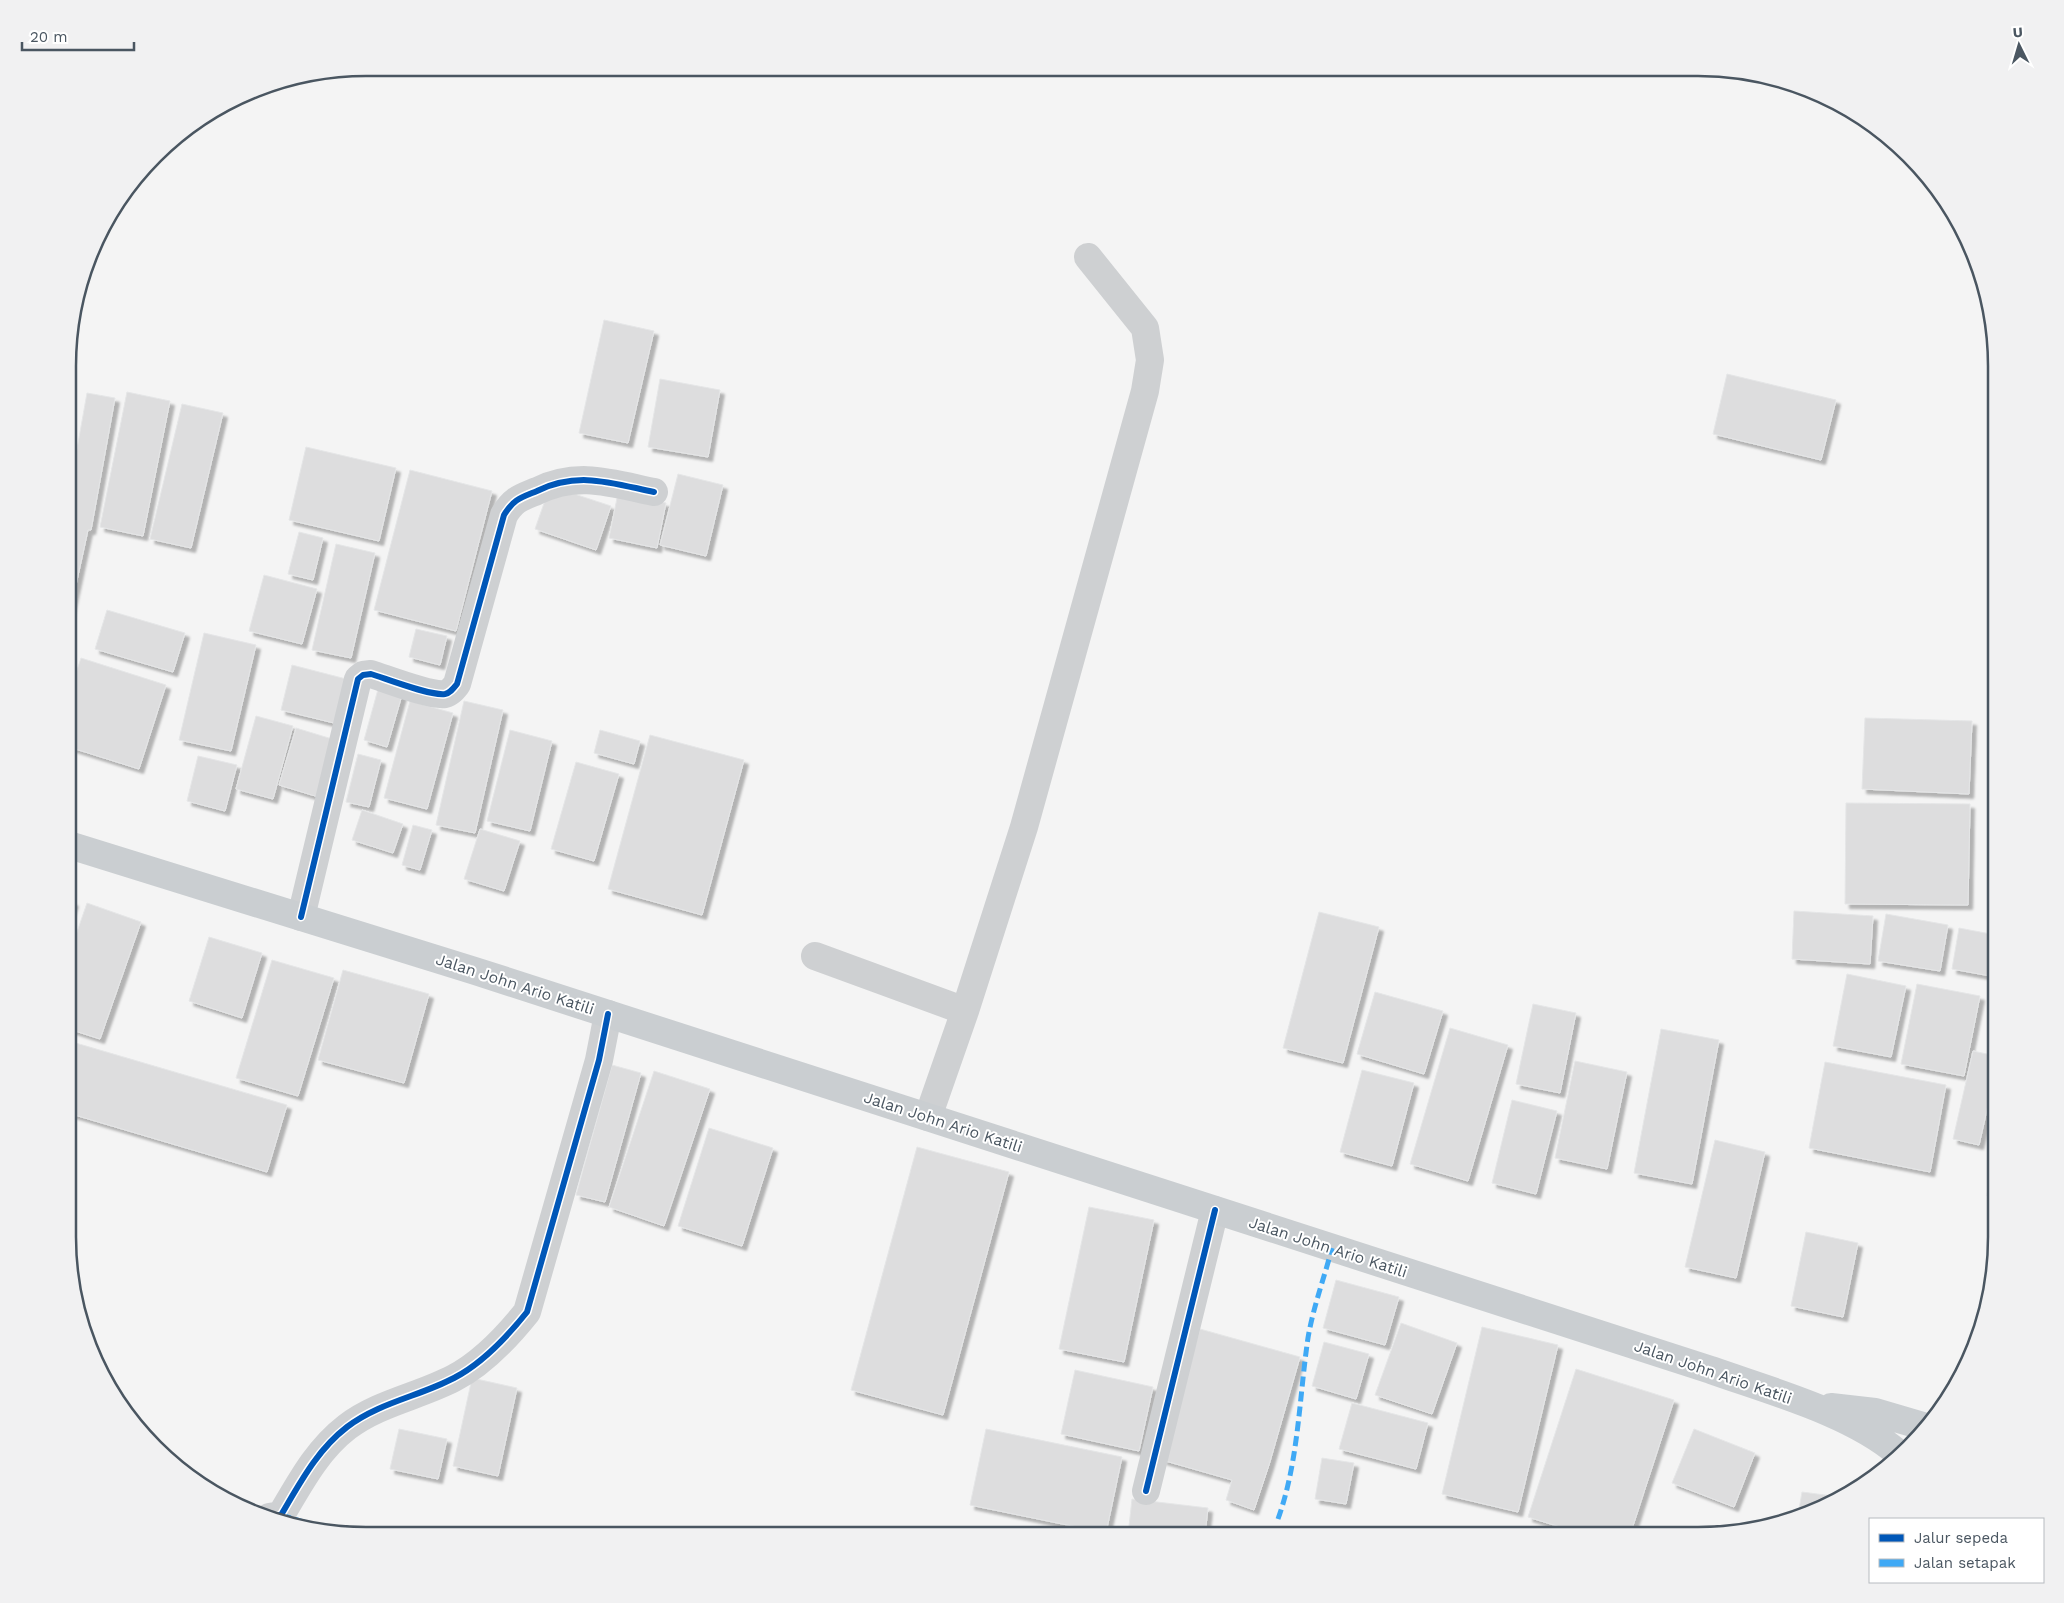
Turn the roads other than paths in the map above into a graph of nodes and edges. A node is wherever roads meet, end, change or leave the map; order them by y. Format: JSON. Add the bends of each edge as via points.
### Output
{"nodes":[{"id":1,"x":1088,"y":257,"type":"dead end"},
{"id":2,"x":654,"y":492,"type":"dead end"},
{"id":3,"x":76,"y":846,"type":"edge"},
{"id":4,"x":301,"y":917,"type":"junction"},
{"id":5,"x":815,"y":956,"type":"dead end"},
{"id":6,"x":965,"y":1011,"type":"junction"},
{"id":7,"x":608,"y":1014,"type":"junction"},
{"id":8,"x":928,"y":1117,"type":"junction"},
{"id":9,"x":1215,"y":1210,"type":"junction"},
{"id":10,"x":1815,"y":1407,"type":"junction"},
{"id":11,"x":1919,"y":1425,"type":"edge"},
{"id":12,"x":1894,"y":1450,"type":"edge"},
{"id":13,"x":1146,"y":1491,"type":"dead end"},
{"id":14,"x":281,"y":1514,"type":"edge"}],
"edges":[{"from":1,"to":6,"type":"street","via":[[1145,328],[1150,360],[1145,391],[1024,827]]},
{"from":2,"to":4,"type":"street","via":[[581,479],[560,481],[521,497],[504,515],[457,684],[452,691],[432,693],[371,674],[363,674],[358,679]]},
{"from":3,"to":4,"type":"main road","name":"Jalan John Ario Katili"},
{"from":4,"to":7,"type":"main road","name":"Jalan John Ario Katili"},
{"from":5,"to":6,"type":"street"},
{"from":6,"to":8,"type":"street"},
{"from":7,"to":8,"type":"main road","name":"Jalan John Ario Katili"},
{"from":7,"to":14,"type":"street","via":[[527,1312],[483,1358],[455,1378],[367,1414],[347,1427],[319,1454]]},
{"from":8,"to":9,"type":"main road","name":"Jalan John Ario Katili"},
{"from":9,"to":10,"type":"main road","name":"Jalan John Ario Katili","via":[[1702,1367]]},
{"from":9,"to":13,"type":"street"},
{"from":10,"to":11,"type":"main road","name":"Jalan John Ario Katili","via":[[1875,1412]]},
{"from":10,"to":12,"type":"main road","name":"Jalan John Ario Katili","via":[[1870,1433]]}]}
